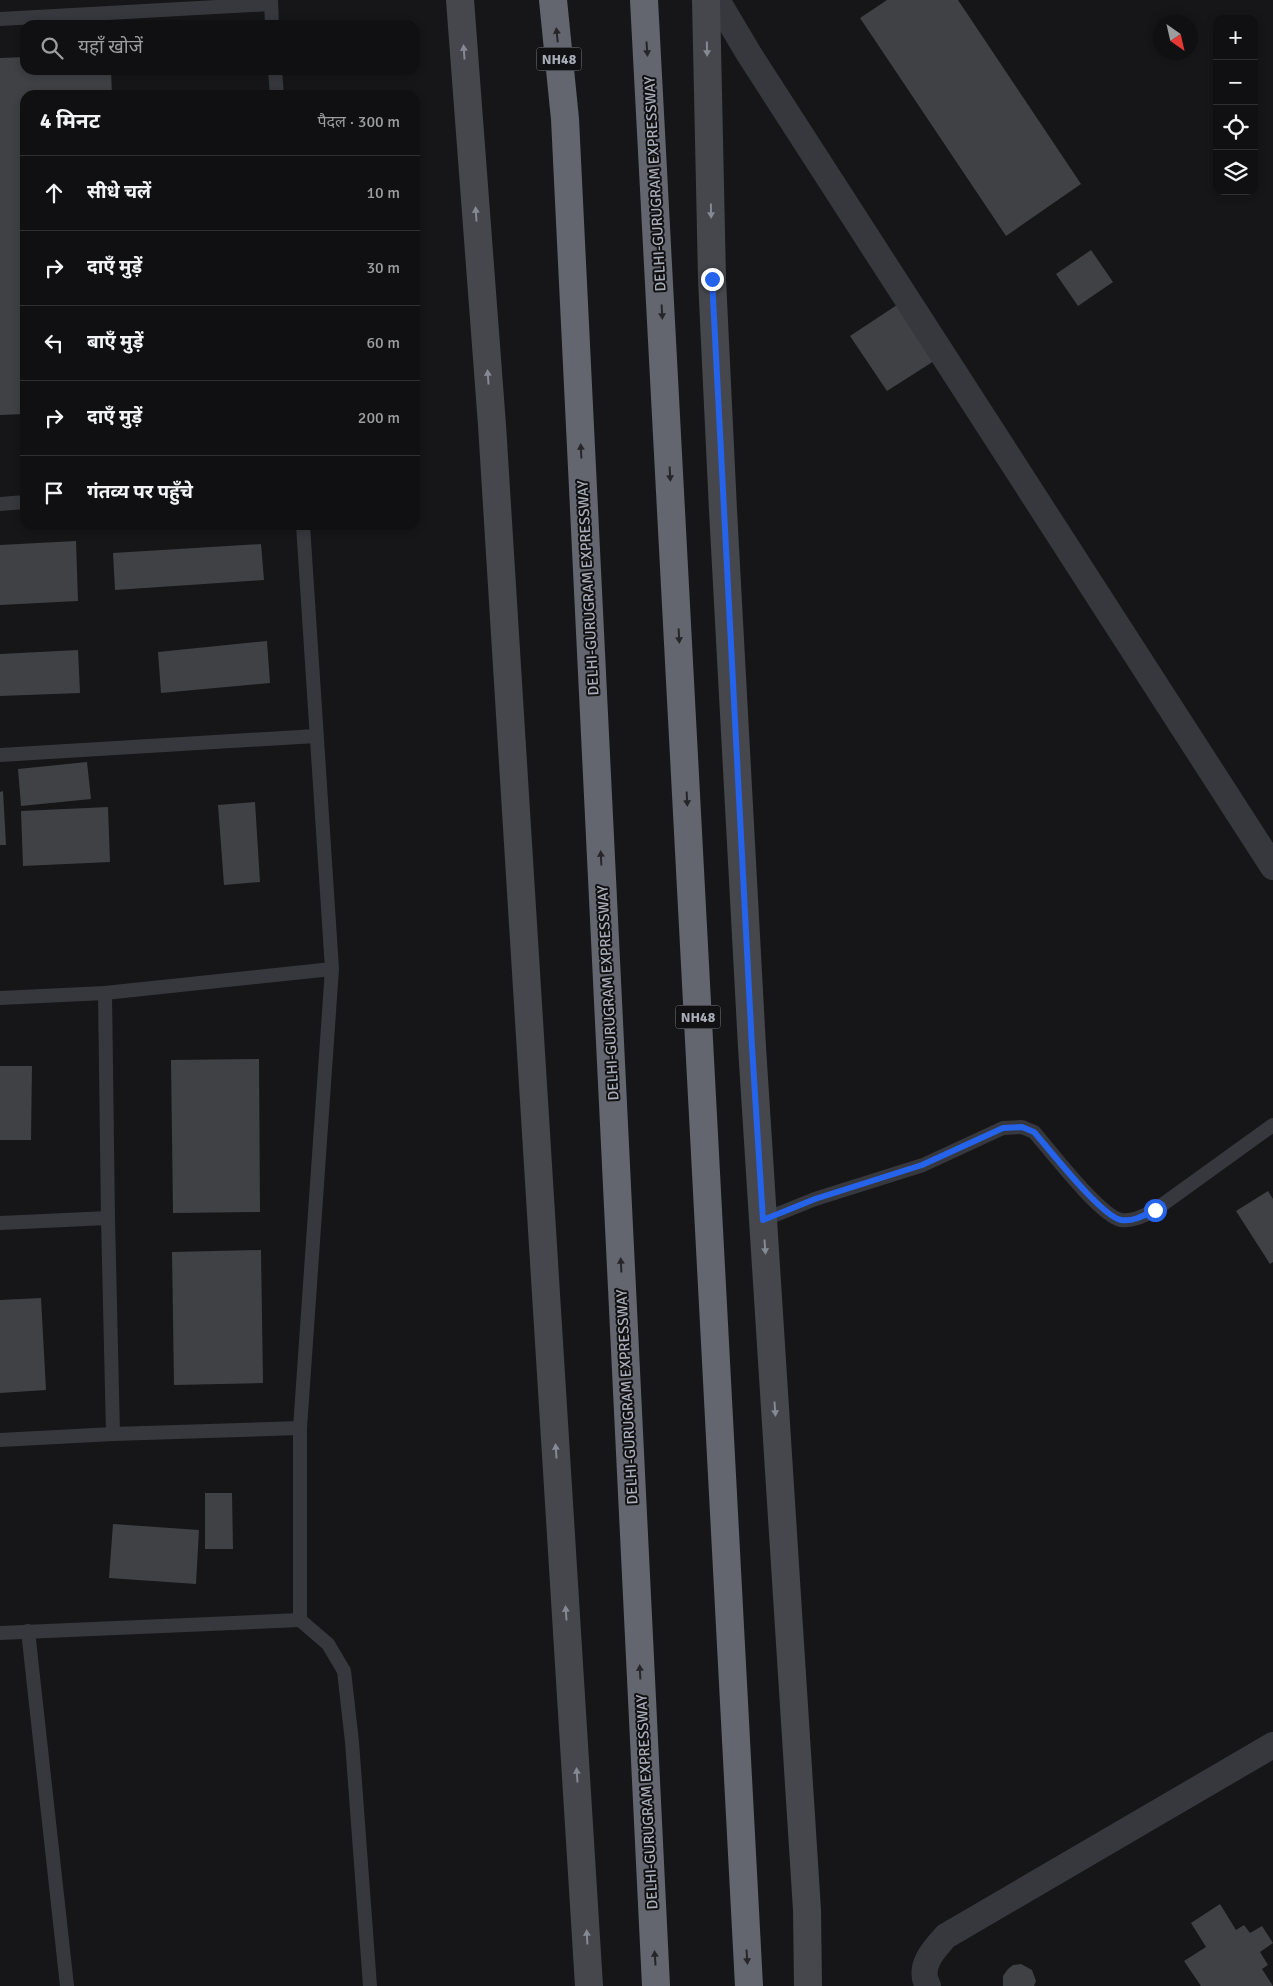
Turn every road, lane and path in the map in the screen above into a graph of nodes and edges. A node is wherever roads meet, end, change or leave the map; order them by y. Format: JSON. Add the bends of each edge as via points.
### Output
{"nodes":[{"id":1,"x":460,"y":0,"type":"edge"},
{"id":2,"x":553,"y":0,"type":"edge"},
{"id":3,"x":644,"y":0,"type":"edge"},
{"id":4,"x":706,"y":0,"type":"edge"},
{"id":5,"x":717,"y":0,"type":"edge"},
{"id":6,"x":271,"y":2,"type":"edge"},
{"id":7,"x":0,"y":19,"type":"edge"},
{"id":8,"x":272,"y":20,"type":"edge"},
{"id":9,"x":275,"y":75,"type":"edge"},
{"id":10,"x":277,"y":90,"type":"edge"},
{"id":11,"x":20,"y":502,"type":"edge"},
{"id":12,"x":0,"y":504,"type":"edge"},
{"id":13,"x":303,"y":530,"type":"edge"},
{"id":14,"x":316,"y":736,"type":"junction"},
{"id":15,"x":0,"y":755,"type":"edge"},
{"id":16,"x":1273,"y":868,"type":"edge"},
{"id":17,"x":332,"y":969,"type":"junction"},
{"id":18,"x":105,"y":993,"type":"junction"},
{"id":19,"x":0,"y":998,"type":"edge"},
{"id":20,"x":1273,"y":1125,"type":"edge"},
{"id":21,"x":108,"y":1218,"type":"junction"},
{"id":22,"x":763,"y":1220,"type":"junction"},
{"id":23,"x":0,"y":1223,"type":"edge"},
{"id":24,"x":300,"y":1428,"type":"junction"},
{"id":25,"x":113,"y":1434,"type":"junction"},
{"id":26,"x":0,"y":1440,"type":"edge"},
{"id":27,"x":300,"y":1620,"type":"junction"},
{"id":28,"x":28,"y":1630,"type":"junction"},
{"id":29,"x":0,"y":1633,"type":"edge"},
{"id":30,"x":1273,"y":1746,"type":"edge"},
{"id":31,"x":67,"y":1986,"type":"edge"},
{"id":32,"x":370,"y":1986,"type":"edge"},
{"id":33,"x":589,"y":1986,"type":"edge"},
{"id":34,"x":656,"y":1986,"type":"edge"},
{"id":35,"x":749,"y":1986,"type":"edge"},
{"id":36,"x":808,"y":1986,"type":"edge"},
{"id":37,"x":928,"y":1986,"type":"edge"}],
"edges":[{"from":33,"to":1,"type":"main road","one_way":true,"via":[[492,425]]},
{"from":34,"to":2,"type":"highway","name":"DELHI-GURUGRAM EXPRESSWAY","number":"NH48","one_way":true,"via":[[565,119]]},
{"from":3,"to":35,"type":"highway","name":"DELHI-GURUGRAM EXPRESSWAY","number":"NH48","one_way":true},
{"from":4,"to":22,"type":"main road","one_way":true,"via":[[712,279]]},
{"from":5,"to":16,"type":"street"},
{"from":6,"to":7,"type":"lane"},
{"from":6,"to":8,"type":"lane"},
{"from":9,"to":10,"type":"lane"},
{"from":11,"to":12,"type":"lane"},
{"from":13,"to":14,"type":"lane"},
{"from":14,"to":15,"type":"lane"},
{"from":14,"to":17,"type":"lane"},
{"from":17,"to":18,"type":"lane"},
{"from":17,"to":24,"type":"lane"},
{"from":18,"to":19,"type":"lane"},
{"from":18,"to":21,"type":"lane"},
{"from":20,"to":22,"type":"lane","via":[[1155,1210],[1138,1218],[1121,1220],[1101,1208],[1034,1132],[1022,1127],[1003,1128],[922,1165],[815,1199]]},
{"from":21,"to":23,"type":"lane"},
{"from":21,"to":25,"type":"lane"},
{"from":22,"to":36,"type":"main road","one_way":true,"via":[[807,1910]]},
{"from":24,"to":25,"type":"lane"},
{"from":24,"to":27,"type":"lane"},
{"from":25,"to":26,"type":"lane"},
{"from":27,"to":28,"type":"lane"},
{"from":27,"to":32,"type":"lane","via":[[328,1644],[344,1671]]},
{"from":28,"to":29,"type":"lane"},
{"from":28,"to":31,"type":"lane"},
{"from":30,"to":37,"type":"street","via":[[946,1936],[931,1952],[924,1968]]}]}
